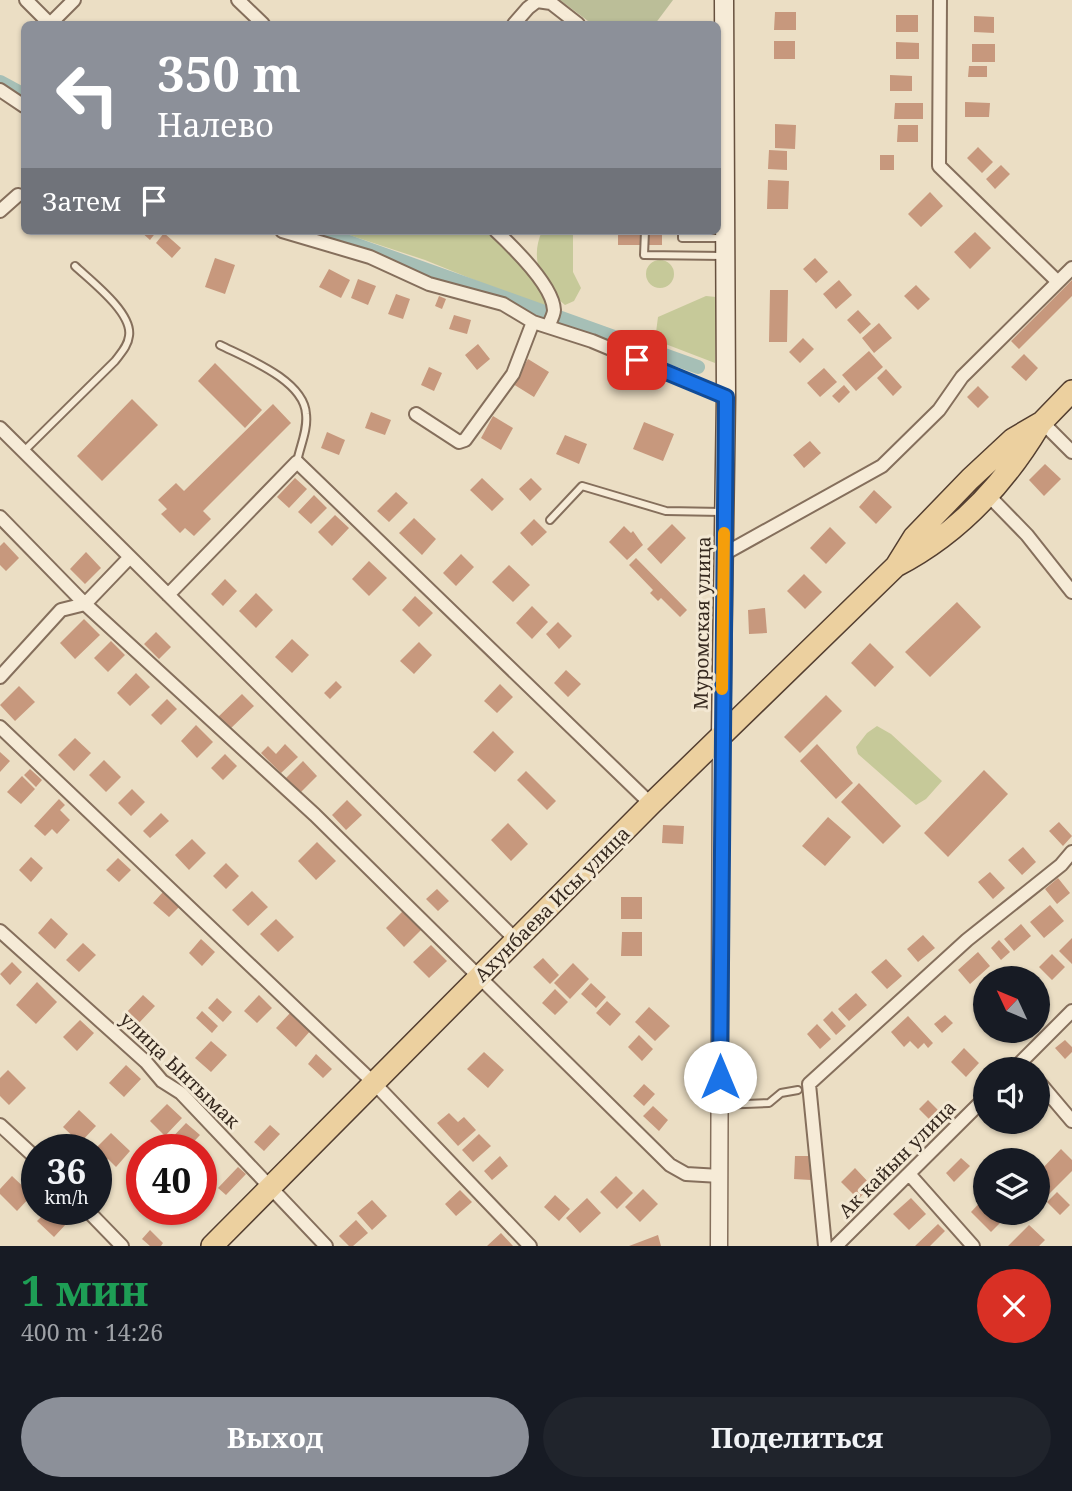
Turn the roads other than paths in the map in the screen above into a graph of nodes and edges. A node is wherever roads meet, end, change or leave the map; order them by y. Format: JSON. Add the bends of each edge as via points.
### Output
{"nodes":[{"id":1,"x":26,"y":0,"type":"edge"},
{"id":2,"x":74,"y":0,"type":"edge"},
{"id":3,"x":238,"y":0,"type":"edge"},
{"id":4,"x":724,"y":0,"type":"edge"},
{"id":5,"x":940,"y":0,"type":"edge"},
{"id":6,"x":47,"y":21,"type":"edge"},
{"id":7,"x":53,"y":21,"type":"edge"},
{"id":8,"x":260,"y":21,"type":"edge"},
{"id":9,"x":517,"y":21,"type":"edge"},
{"id":10,"x":574,"y":21,"type":"edge"},
{"id":11,"x":721,"y":64,"type":"edge"},
{"id":12,"x":0,"y":90,"type":"edge"},
{"id":13,"x":21,"y":104,"type":"edge"},
{"id":14,"x":721,"y":153,"type":"edge"},
{"id":15,"x":18,"y":195,"type":"dead end"},
{"id":16,"x":0,"y":211,"type":"edge"},
{"id":17,"x":296,"y":235,"type":"edge"},
{"id":18,"x":500,"y":235,"type":"edge"},
{"id":19,"x":645,"y":235,"type":"edge"},
{"id":20,"x":682,"y":235,"type":"edge"},
{"id":21,"x":726,"y":247,"type":"junction"},
{"id":22,"x":75,"y":266,"type":"dead end"},
{"id":23,"x":1072,"y":268,"type":"edge"},
{"id":24,"x":1058,"y":282,"type":"junction"},
{"id":25,"x":551,"y":318,"type":"junction"},
{"id":26,"x":533,"y":322,"type":"junction"},
{"id":27,"x":219,"y":345,"type":"dead end"},
{"id":28,"x":1072,"y":391,"type":"edge"},
{"id":29,"x":726,"y":397,"type":"junction"},
{"id":30,"x":415,"y":414,"type":"dead end"},
{"id":31,"x":1042,"y":422,"type":"junction"},
{"id":32,"x":0,"y":428,"type":"edge"},
{"id":33,"x":24,"y":451,"type":"junction"},
{"id":34,"x":1072,"y":453,"type":"edge"},
{"id":35,"x":298,"y":462,"type":"junction"},
{"id":36,"x":989,"y":496,"type":"junction"},
{"id":37,"x":724,"y":512,"type":"junction"},
{"id":38,"x":0,"y":517,"type":"edge"},
{"id":39,"x":550,"y":520,"type":"dead end"},
{"id":40,"x":724,"y":555,"type":"junction"},
{"id":41,"x":130,"y":557,"type":"junction"},
{"id":42,"x":896,"y":566,"type":"junction"},
{"id":43,"x":1072,"y":592,"type":"edge"},
{"id":44,"x":169,"y":595,"type":"junction"},
{"id":45,"x":85,"y":604,"type":"junction"},
{"id":46,"x":0,"y":677,"type":"edge"},
{"id":47,"x":0,"y":727,"type":"edge"},
{"id":48,"x":721,"y":735,"type":"junction"},
{"id":49,"x":651,"y":804,"type":"junction"},
{"id":50,"x":1072,"y":852,"type":"edge"},
{"id":51,"x":0,"y":931,"type":"edge"},
{"id":52,"x":516,"y":940,"type":"junction"},
{"id":53,"x":480,"y":977,"type":"junction"},
{"id":54,"x":1072,"y":1011,"type":"edge"},
{"id":55,"x":1030,"y":1057,"type":"edge"},
{"id":56,"x":375,"y":1084,"type":"junction"},
{"id":57,"x":806,"y":1090,"type":"junction"},
{"id":58,"x":1050,"y":1095,"type":"edge"},
{"id":59,"x":720,"y":1105,"type":"junction"},
{"id":60,"x":973,"y":1110,"type":"edge"},
{"id":61,"x":1072,"y":1121,"type":"edge"},
{"id":62,"x":0,"y":1125,"type":"edge"},
{"id":63,"x":21,"y":1144,"type":"edge"},
{"id":64,"x":910,"y":1174,"type":"junction"},
{"id":65,"x":720,"y":1176,"type":"junction"},
{"id":66,"x":271,"y":1188,"type":"junction"},
{"id":67,"x":102,"y":1225,"type":"edge"},
{"id":68,"x":122,"y":1246,"type":"edge"},
{"id":69,"x":212,"y":1246,"type":"edge"},
{"id":70,"x":326,"y":1246,"type":"edge"},
{"id":71,"x":530,"y":1246,"type":"edge"},
{"id":72,"x":719,"y":1246,"type":"edge"},
{"id":73,"x":825,"y":1246,"type":"edge"},
{"id":74,"x":836,"y":1246,"type":"edge"},
{"id":75,"x":973,"y":1246,"type":"edge"}],
"edges":[{"from":1,"to":6,"type":"street"},
{"from":2,"to":7,"type":"street"},
{"from":3,"to":8,"type":"street"},
{"from":4,"to":11,"type":"main road","name":"Муромская улица"},
{"from":5,"to":24,"type":"street","via":[[939,166]]},
{"from":9,"to":10,"type":"street","via":[[537,1],[543,1]]},
{"from":12,"to":13,"type":"street"},
{"from":14,"to":21,"type":"main road","name":"Муромская улица"},
{"from":15,"to":16,"type":"street"},
{"from":17,"to":26,"type":"street","via":[[370,257],[429,284],[503,304]]},
{"from":18,"to":25,"type":"street","via":[[536,273],[549,296]]},
{"from":19,"to":21,"type":"lane","via":[[644,255]]},
{"from":20,"to":21,"type":"lane"},
{"from":21,"to":29,"type":"main road","name":"Муромская улица"},
{"from":22,"to":33,"type":"lane","via":[[119,309],[130,335],[115,360]]},
{"from":23,"to":24,"type":"street"},
{"from":24,"to":40,"type":"street","via":[[962,377],[939,410],[882,466]]},
{"from":25,"to":26,"type":"street"},
{"from":25,"to":29,"type":"street","via":[[592,341]]},
{"from":26,"to":30,"type":"street","via":[[513,374],[465,440],[459,442]]},
{"from":27,"to":35,"type":"lane","via":[[273,372],[300,394],[307,412]]},
{"from":28,"to":31,"type":"main road","name":"Ахунбаева Исы улица"},
{"from":29,"to":37,"type":"main road","name":"Муромская улица"},
{"from":31,"to":34,"type":"street"},
{"from":31,"to":36,"type":"main road","name":"Ахунбаева Исы улица"},
{"from":31,"to":42,"type":"main road","name":"Ахунбаева Исы улица","via":[[1013,439],[970,479],[914,537]]},
{"from":32,"to":33,"type":"street"},
{"from":33,"to":41,"type":"street"},
{"from":35,"to":44,"type":"street"},
{"from":35,"to":49,"type":"street"},
{"from":36,"to":42,"type":"main road","name":"Ахунбаева Исы улица","via":[[925,551]]},
{"from":36,"to":43,"type":"street"},
{"from":37,"to":39,"type":"lane","via":[[666,511],[582,486]]},
{"from":37,"to":40,"type":"main road","name":"Муромская улица"},
{"from":38,"to":45,"type":"street"},
{"from":40,"to":48,"type":"main road","name":"Муромская улица"},
{"from":41,"to":44,"type":"street"},
{"from":41,"to":45,"type":"street"},
{"from":42,"to":48,"type":"main road","name":"Ахунбаева Исы улица"},
{"from":44,"to":52,"type":"street"},
{"from":45,"to":46,"type":"street","via":[[61,610]]},
{"from":45,"to":53,"type":"street","via":[[315,815]]},
{"from":47,"to":56,"type":"street"},
{"from":48,"to":49,"type":"main road","name":"Ахунбаева Исы улица"},
{"from":48,"to":59,"type":"street","name":"Муромская улица"},
{"from":49,"to":52,"type":"main road","name":"Ахунбаева Исы улица"},
{"from":50,"to":57,"type":"street","via":[[967,940]]},
{"from":51,"to":66,"type":"street","name":"улица Ынтымак","via":[[162,1081],[181,1093]]},
{"from":52,"to":53,"type":"main road","name":"Ахунбаева Исы улица"},
{"from":53,"to":56,"type":"main road","name":"Ахунбаева Исы улица"},
{"from":53,"to":65,"type":"street","via":[[670,1165],[685,1174]]},
{"from":54,"to":55,"type":"street"},
{"from":56,"to":66,"type":"main road","name":"Ахунбаева Исы улица"},
{"from":56,"to":71,"type":"street"},
{"from":57,"to":59,"type":"lane","via":[[781,1093],[769,1102]]},
{"from":57,"to":73,"type":"street"},
{"from":58,"to":61,"type":"street"},
{"from":59,"to":65,"type":"street","name":"Муромская улица"},
{"from":60,"to":64,"type":"street","name":"Ак кайын улица"},
{"from":62,"to":63,"type":"street"},
{"from":64,"to":74,"type":"street","name":"Ак кайын улица"},
{"from":64,"to":75,"type":"street"},
{"from":65,"to":72,"type":"street","name":"Муромская улица"},
{"from":66,"to":69,"type":"main road","name":"Ахунбаева Исы улица"},
{"from":66,"to":70,"type":"street","name":"улица Ынтымак"},
{"from":67,"to":68,"type":"street"}]}
